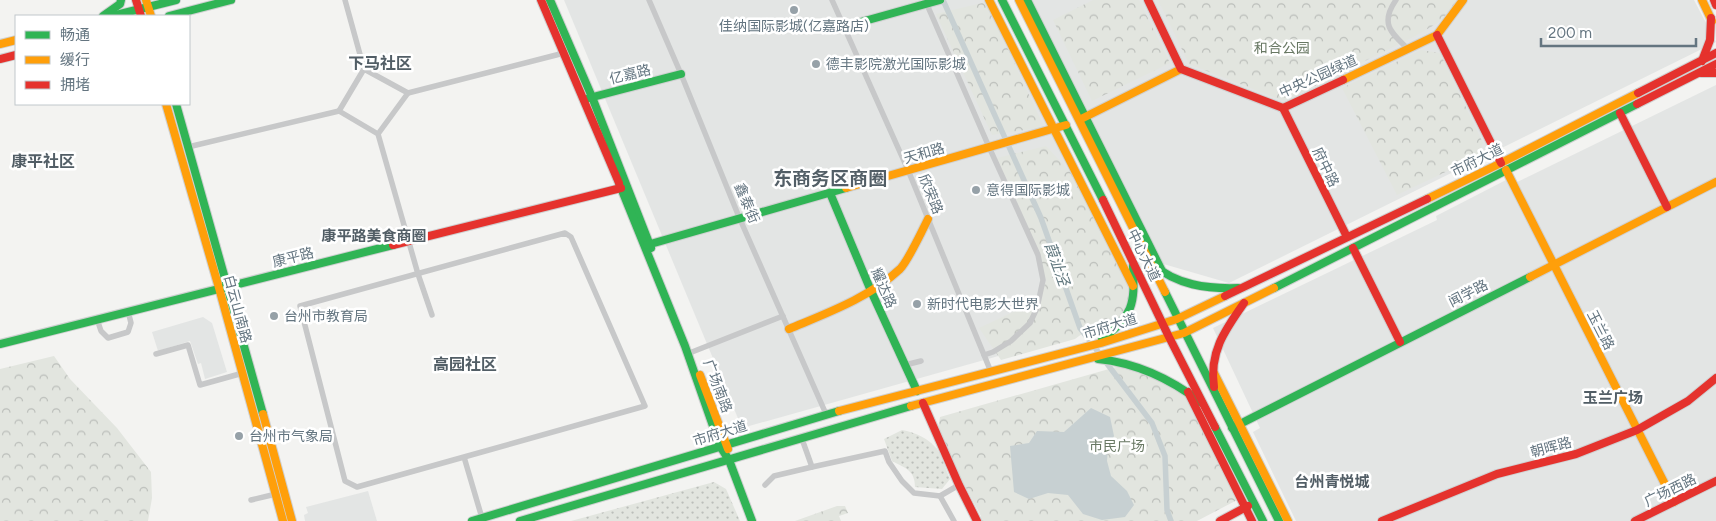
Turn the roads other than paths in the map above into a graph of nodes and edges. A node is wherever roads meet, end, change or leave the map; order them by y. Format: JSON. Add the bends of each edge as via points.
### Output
{"nodes":[{"id":1,"x":122,"y":0,"type":"edge"},
{"id":2,"x":136,"y":0,"type":"edge"},
{"id":3,"x":176,"y":0,"type":"edge"},
{"id":4,"x":231,"y":0,"type":"edge"},
{"id":5,"x":345,"y":0,"type":"edge"},
{"id":6,"x":542,"y":0,"type":"edge"},
{"id":7,"x":550,"y":0,"type":"edge"},
{"id":8,"x":649,"y":0,"type":"edge"},
{"id":9,"x":832,"y":0,"type":"edge"},
{"id":10,"x":989,"y":0,"type":"edge"},
{"id":11,"x":1002,"y":0,"type":"edge"},
{"id":12,"x":1019,"y":0,"type":"edge"},
{"id":13,"x":1028,"y":0,"type":"edge"},
{"id":14,"x":1148,"y":0,"type":"edge"},
{"id":15,"x":1396,"y":0,"type":"edge"},
{"id":16,"x":1463,"y":0,"type":"edge"},
{"id":17,"x":1702,"y":0,"type":"edge"},
{"id":18,"x":1714,"y":0,"type":"edge"},
{"id":19,"x":938,"y":1,"type":"edge"},
{"id":20,"x":926,"y":2,"type":"edge"},
{"id":21,"x":147,"y":4,"type":"edge"},
{"id":22,"x":1716,"y":5,"type":"edge"},
{"id":23,"x":198,"y":8,"type":"junction"},
{"id":24,"x":140,"y":13,"type":"edge"},
{"id":25,"x":104,"y":15,"type":"edge"},
{"id":26,"x":121,"y":15,"type":"edge"},
{"id":27,"x":173,"y":15,"type":"edge"},
{"id":28,"x":190,"y":16,"type":"edge"},
{"id":29,"x":1711,"y":18,"type":"junction"},
{"id":30,"x":843,"y":27,"type":"junction"},
{"id":31,"x":1716,"y":28,"type":"edge"},
{"id":32,"x":1437,"y":35,"type":"junction"},
{"id":33,"x":15,"y":40,"type":"edge"},
{"id":34,"x":0,"y":44,"type":"edge"},
{"id":35,"x":1408,"y":49,"type":"junction"},
{"id":36,"x":564,"y":53,"type":"junction"},
{"id":37,"x":1716,"y":53,"type":"edge"},
{"id":38,"x":15,"y":55,"type":"edge"},
{"id":39,"x":0,"y":59,"type":"edge"},
{"id":40,"x":1702,"y":61,"type":"junction"},
{"id":41,"x":1716,"y":64,"type":"edge"},
{"id":42,"x":1181,"y":68,"type":"junction"},
{"id":43,"x":364,"y":70,"type":"junction"},
{"id":44,"x":1699,"y":73,"type":"junction"},
{"id":45,"x":1716,"y":73,"type":"edge"},
{"id":46,"x":681,"y":74,"type":"junction"},
{"id":47,"x":408,"y":93,"type":"junction"},
{"id":48,"x":588,"y":98,"type":"junction"},
{"id":49,"x":166,"y":105,"type":"edge"},
{"id":50,"x":177,"y":105,"type":"edge"},
{"id":51,"x":1283,"y":108,"type":"junction"},
{"id":52,"x":338,"y":111,"type":"junction"},
{"id":53,"x":1620,"y":113,"type":"junction"},
{"id":54,"x":1082,"y":118,"type":"junction"},
{"id":55,"x":1066,"y":126,"type":"junction"},
{"id":56,"x":1054,"y":129,"type":"junction"},
{"id":57,"x":378,"y":134,"type":"junction"},
{"id":58,"x":188,"y":147,"type":"junction"},
{"id":59,"x":989,"y":148,"type":"junction"},
{"id":60,"x":1502,"y":163,"type":"junction"},
{"id":61,"x":908,"y":170,"type":"junction"},
{"id":62,"x":1506,"y":170,"type":"junction"},
{"id":63,"x":1716,"y":182,"type":"edge"},
{"id":64,"x":621,"y":188,"type":"junction"},
{"id":65,"x":830,"y":193,"type":"junction"},
{"id":66,"x":1667,"y":207,"type":"junction"},
{"id":67,"x":739,"y":217,"type":"junction"},
{"id":68,"x":928,"y":219,"type":"junction"},
{"id":69,"x":1346,"y":237,"type":"junction"},
{"id":70,"x":408,"y":241,"type":"junction"},
{"id":71,"x":647,"y":245,"type":"junction"},
{"id":72,"x":1352,"y":248,"type":"junction"},
{"id":73,"x":1133,"y":260,"type":"junction"},
{"id":74,"x":1148,"y":260,"type":"junction"},
{"id":75,"x":1553,"y":264,"type":"junction"},
{"id":76,"x":1163,"y":272,"type":"junction"},
{"id":77,"x":418,"y":274,"type":"junction"},
{"id":78,"x":228,"y":286,"type":"junction"},
{"id":79,"x":1243,"y":287,"type":"junction"},
{"id":80,"x":220,"y":288,"type":"junction"},
{"id":81,"x":871,"y":291,"type":"junction"},
{"id":82,"x":1135,"y":291,"type":"junction"},
{"id":83,"x":1244,"y":302,"type":"junction"},
{"id":84,"x":128,"y":311,"type":"junction"},
{"id":85,"x":432,"y":315,"type":"dead end"},
{"id":86,"x":783,"y":316,"type":"junction"},
{"id":87,"x":97,"y":319,"type":"junction"},
{"id":88,"x":1177,"y":319,"type":"junction"},
{"id":89,"x":1162,"y":322,"type":"junction"},
{"id":90,"x":790,"y":329,"type":"junction"},
{"id":91,"x":1184,"y":333,"type":"junction"},
{"id":92,"x":1169,"y":337,"type":"junction"},
{"id":93,"x":1400,"y":342,"type":"junction"},
{"id":94,"x":0,"y":344,"type":"edge"},
{"id":95,"x":1097,"y":344,"type":"junction"},
{"id":96,"x":692,"y":352,"type":"junction"},
{"id":97,"x":156,"y":354,"type":"dead end"},
{"id":98,"x":984,"y":355,"type":"junction"},
{"id":99,"x":1089,"y":358,"type":"junction"},
{"id":100,"x":921,"y":361,"type":"dead end"},
{"id":101,"x":905,"y":366,"type":"junction"},
{"id":102,"x":1212,"y":368,"type":"junction"},
{"id":103,"x":991,"y":372,"type":"junction"},
{"id":104,"x":243,"y":373,"type":"junction"},
{"id":105,"x":1716,"y":378,"type":"edge"},
{"id":106,"x":1187,"y":390,"type":"junction"},
{"id":107,"x":917,"y":391,"type":"junction"},
{"id":108,"x":1218,"y":399,"type":"junction"},
{"id":109,"x":923,"y":403,"type":"junction"},
{"id":110,"x":1206,"y":406,"type":"junction"},
{"id":111,"x":826,"y":414,"type":"junction"},
{"id":112,"x":1236,"y":426,"type":"junction"},
{"id":113,"x":1637,"y":430,"type":"junction"},
{"id":114,"x":802,"y":439,"type":"junction"},
{"id":115,"x":724,"y":445,"type":"junction"},
{"id":116,"x":464,"y":457,"type":"junction"},
{"id":117,"x":729,"y":460,"type":"junction"},
{"id":118,"x":812,"y":467,"type":"junction"},
{"id":119,"x":1716,"y":481,"type":"edge"},
{"id":120,"x":765,"y":485,"type":"dead end"},
{"id":121,"x":959,"y":485,"type":"junction"},
{"id":122,"x":276,"y":494,"type":"junction"},
{"id":123,"x":940,"y":496,"type":"junction"},
{"id":124,"x":251,"y":500,"type":"dead end"},
{"id":125,"x":1674,"y":502,"type":"junction"},
{"id":126,"x":1254,"y":503,"type":"junction"},
{"id":127,"x":1245,"y":508,"type":"junction"},
{"id":128,"x":482,"y":518,"type":"junction"},
{"id":129,"x":1395,"y":518,"type":"edge"},
{"id":130,"x":283,"y":521,"type":"edge"},
{"id":131,"x":292,"y":521,"type":"edge"},
{"id":132,"x":472,"y":521,"type":"edge"},
{"id":133,"x":520,"y":521,"type":"edge"},
{"id":134,"x":752,"y":521,"type":"edge"},
{"id":135,"x":954,"y":521,"type":"edge"},
{"id":136,"x":977,"y":521,"type":"edge"},
{"id":137,"x":1220,"y":521,"type":"edge"},
{"id":138,"x":1252,"y":521,"type":"edge"},
{"id":139,"x":1263,"y":521,"type":"edge"},
{"id":140,"x":1279,"y":521,"type":"edge"},
{"id":141,"x":1288,"y":521,"type":"edge"},
{"id":142,"x":1382,"y":521,"type":"edge"},
{"id":143,"x":1635,"y":521,"type":"edge"}],
"edges":[{"from":1,"to":25,"type":"main road"},
{"from":2,"to":24,"type":"main road"},
{"from":3,"to":21,"type":"main road"},
{"from":4,"to":23,"type":"main road"},
{"from":5,"to":43,"type":"street"},
{"from":6,"to":36,"type":"main road","name":"广场南路"},
{"from":7,"to":48,"type":"main road","name":"广场南路"},
{"from":8,"to":46,"type":"street","name":"鑫泰街"},
{"from":9,"to":30,"type":"street","name":"欣荣路"},
{"from":10,"to":56,"type":"main road"},
{"from":11,"to":55,"type":"main road","name":"中心大道"},
{"from":12,"to":54,"type":"main road","name":"中心大道"},
{"from":13,"to":54,"type":"main road"},
{"from":14,"to":42,"type":"main road"},
{"from":15,"to":35,"type":"street","via":[[1389,10],[1387,22],[1389,30]]},
{"from":16,"to":32,"type":"main road","name":"中央公园绿道"},
{"from":17,"to":29,"type":"main road"},
{"from":18,"to":22,"type":"main road"},
{"from":19,"to":20,"type":"main road"},
{"from":20,"to":30,"type":"main road"},
{"from":20,"to":59,"type":"street"},
{"from":21,"to":24,"type":"main road"},
{"from":23,"to":27,"type":"main road"},
{"from":23,"to":28,"type":"main road"},
{"from":24,"to":26,"type":"main road"},
{"from":29,"to":31,"type":"main road"},
{"from":29,"to":40,"type":"main road","via":[[1710,39]]},
{"from":30,"to":61,"type":"street","name":"欣荣路"},
{"from":32,"to":35,"type":"main road","name":"中央公园绿道"},
{"from":32,"to":60,"type":"main road"},
{"from":33,"to":34,"type":"main road"},
{"from":35,"to":51,"type":"main road","name":"中央公园绿道"},
{"from":36,"to":47,"type":"street"},
{"from":36,"to":48,"type":"main road","name":"广场南路"},
{"from":37,"to":40,"type":"main road","name":"市府大道"},
{"from":38,"to":39,"type":"main road"},
{"from":40,"to":60,"type":"main road","name":"市府大道"},
{"from":41,"to":44,"type":"main road","name":"市府大道"},
{"from":42,"to":51,"type":"main road","name":"中央公园绿道"},
{"from":42,"to":54,"type":"main road"},
{"from":43,"to":47,"type":"street"},
{"from":43,"to":52,"type":"street"},
{"from":44,"to":45,"type":"main road"},
{"from":44,"to":53,"type":"main road","name":"市府大道"},
{"from":46,"to":48,"type":"main road","name":"亿嘉路"},
{"from":46,"to":67,"type":"street","name":"鑫泰街"},
{"from":47,"to":57,"type":"street"},
{"from":48,"to":64,"type":"main road","name":"广场南路"},
{"from":48,"to":71,"type":"main road","name":"广场南路"},
{"from":49,"to":80,"type":"main road","name":"白云山南路"},
{"from":50,"to":58,"type":"main road","name":"白云山南路"},
{"from":51,"to":69,"type":"main road","name":"府中路"},
{"from":52,"to":57,"type":"street"},
{"from":52,"to":58,"type":"street"},
{"from":53,"to":62,"type":"main road","name":"市府大道"},
{"from":53,"to":66,"type":"main road"},
{"from":54,"to":74,"type":"main road","name":"中心大道"},
{"from":54,"to":76,"type":"main road"},
{"from":55,"to":56,"type":"main road","name":"天和路"},
{"from":55,"to":73,"type":"main road","name":"中心大道"},
{"from":56,"to":59,"type":"main road","name":"天和路"},
{"from":56,"to":82,"type":"main road"},
{"from":57,"to":70,"type":"street"},
{"from":58,"to":78,"type":"main road","name":"白云山南路"},
{"from":59,"to":61,"type":"main road","name":"天和路"},
{"from":59,"to":98,"type":"street","via":[[1038,255],[1043,280],[1030,323],[1011,341]]},
{"from":60,"to":69,"type":"main road","name":"市府大道"},
{"from":61,"to":65,"type":"main road","name":"天和路"},
{"from":61,"to":68,"type":"street","name":"欣荣路"},
{"from":62,"to":72,"type":"main road","name":"市府大道"},
{"from":62,"to":75,"type":"main road","name":"玉兰路"},
{"from":63,"to":66,"type":"main road","name":"闻学路"},
{"from":64,"to":70,"type":"main road","name":"康平路"},
{"from":64,"to":71,"type":"main road","name":"广场南路"},
{"from":65,"to":67,"type":"main road","name":"天和路"},
{"from":65,"to":81,"type":"main road","name":"耀达路"},
{"from":66,"to":75,"type":"main road","name":"闻学路"},
{"from":67,"to":71,"type":"main road","name":"天和路"},
{"from":67,"to":86,"type":"street","name":"鑫泰街"},
{"from":68,"to":81,"type":"main road","via":[[902,268]]},
{"from":68,"to":98,"type":"street","name":"欣荣路"},
{"from":69,"to":79,"type":"main road","name":"市府大道"},
{"from":70,"to":77,"type":"street"},
{"from":70,"to":78,"type":"main road","name":"康平路"},
{"from":71,"to":96,"type":"main road","name":"广场南路"},
{"from":71,"to":115,"type":"main road","name":"广场南路"},
{"from":72,"to":83,"type":"main road","name":"市府大道"},
{"from":72,"to":93,"type":"main road"},
{"from":73,"to":82,"type":"main road"},
{"from":73,"to":89,"type":"main road","name":"中心大道"},
{"from":74,"to":76,"type":"main road"},
{"from":74,"to":88,"type":"main road","name":"中心大道"},
{"from":75,"to":93,"type":"main road","name":"闻学路"},
{"from":75,"to":113,"type":"main road","name":"玉兰路"},
{"from":76,"to":79,"type":"main road","via":[[1203,288]]},
{"from":77,"to":85,"type":"street"},
{"from":77,"to":116,"type":"street","via":[[300,306],[345,481],[357,486]]},
{"from":77,"to":116,"type":"street","via":[[565,233],[571,237],[645,406]]},
{"from":78,"to":80,"type":"main road","name":"康平路"},
{"from":78,"to":131,"type":"main road","name":"白云山南路"},
{"from":79,"to":88,"type":"main road","name":"市府大道"},
{"from":80,"to":84,"type":"main road","name":"康平路"},
{"from":80,"to":104,"type":"main road","name":"白云山南路"},
{"from":81,"to":90,"type":"main road"},
{"from":81,"to":101,"type":"main road","name":"耀达路"},
{"from":82,"to":95,"type":"main road","via":[[1128,315],[1121,325]]},
{"from":83,"to":91,"type":"main road","name":"市府大道"},
{"from":83,"to":102,"type":"main road","via":[[1223,333],[1214,353]]},
{"from":84,"to":87,"type":"main road","name":"康平路"},
{"from":84,"to":87,"type":"street","via":[[131,323],[128,332],[108,338],[101,332]]},
{"from":86,"to":90,"type":"street","name":"鑫泰街"},
{"from":86,"to":96,"type":"street"},
{"from":87,"to":94,"type":"main road","name":"康平路"},
{"from":88,"to":89,"type":"main road","name":"市府大道"},
{"from":88,"to":91,"type":"main road","name":"中心大道"},
{"from":89,"to":92,"type":"main road","name":"中心大道"},
{"from":89,"to":95,"type":"main road","name":"市府大道"},
{"from":90,"to":111,"type":"street","name":"鑫泰街"},
{"from":91,"to":92,"type":"main road","name":"市府大道"},
{"from":91,"to":108,"type":"main road","name":"中心大道"},
{"from":92,"to":99,"type":"main road","name":"市府大道"},
{"from":92,"to":110,"type":"main road","name":"中心大道"},
{"from":93,"to":112,"type":"main road","name":"闻学路"},
{"from":95,"to":103,"type":"main road","name":"市府大道"},
{"from":96,"to":115,"type":"main road","name":"广场南路"},
{"from":97,"to":104,"type":"street","via":[[188,345],[200,385]]},
{"from":98,"to":103,"type":"street","name":"欣荣路"},
{"from":99,"to":106,"type":"main road","via":[[1117,360]]},
{"from":99,"to":109,"type":"main road","name":"市府大道"},
{"from":100,"to":101,"type":"street"},
{"from":101,"to":107,"type":"main road","name":"耀达路"},
{"from":102,"to":108,"type":"main road"},
{"from":102,"to":112,"type":"main road"},
{"from":103,"to":107,"type":"main road","name":"市府大道"},
{"from":104,"to":122,"type":"main road","name":"白云山南路"},
{"from":105,"to":113,"type":"main road","name":"朝晖路","via":[[1688,401]]},
{"from":106,"to":110,"type":"main road"},
{"from":106,"to":127,"type":"main road"},
{"from":107,"to":111,"type":"main road","name":"市府大道"},
{"from":108,"to":112,"type":"main road","name":"中心大道"},
{"from":109,"to":114,"type":"main road","name":"市府大道"},
{"from":109,"to":121,"type":"main road"},
{"from":110,"to":126,"type":"main road","name":"中心大道"},
{"from":111,"to":115,"type":"main road","name":"市府大道"},
{"from":112,"to":140,"type":"main road","name":"中心大道"},
{"from":112,"to":141,"type":"main road"},
{"from":113,"to":125,"type":"main road","name":"玉兰路"},
{"from":113,"to":129,"type":"main road","name":"朝晖路","via":[[1576,454],[1497,474]]},
{"from":114,"to":117,"type":"main road","name":"市府大道"},
{"from":114,"to":118,"type":"street"},
{"from":115,"to":117,"type":"main road","name":"广场南路"},
{"from":115,"to":128,"type":"main road","name":"市府大道"},
{"from":116,"to":128,"type":"street"},
{"from":117,"to":133,"type":"main road","name":"市府大道"},
{"from":117,"to":134,"type":"main road","name":"广场南路"},
{"from":118,"to":120,"type":"street","via":[[774,476]]},
{"from":118,"to":123,"type":"street","via":[[885,451],[902,481],[914,493]]},
{"from":119,"to":125,"type":"main road","name":"广场西路"},
{"from":121,"to":123,"type":"street"},
{"from":121,"to":136,"type":"main road"},
{"from":122,"to":124,"type":"street"},
{"from":122,"to":130,"type":"main road","name":"白云山南路"},
{"from":123,"to":135,"type":"street"},
{"from":125,"to":143,"type":"main road","name":"广场西路"},
{"from":126,"to":127,"type":"main road"},
{"from":126,"to":139,"type":"main road","name":"中心大道"},
{"from":127,"to":137,"type":"main road"},
{"from":127,"to":138,"type":"main road"},
{"from":128,"to":132,"type":"main road","name":"市府大道"},
{"from":129,"to":142,"type":"main road","name":"朝晖路"}]}
